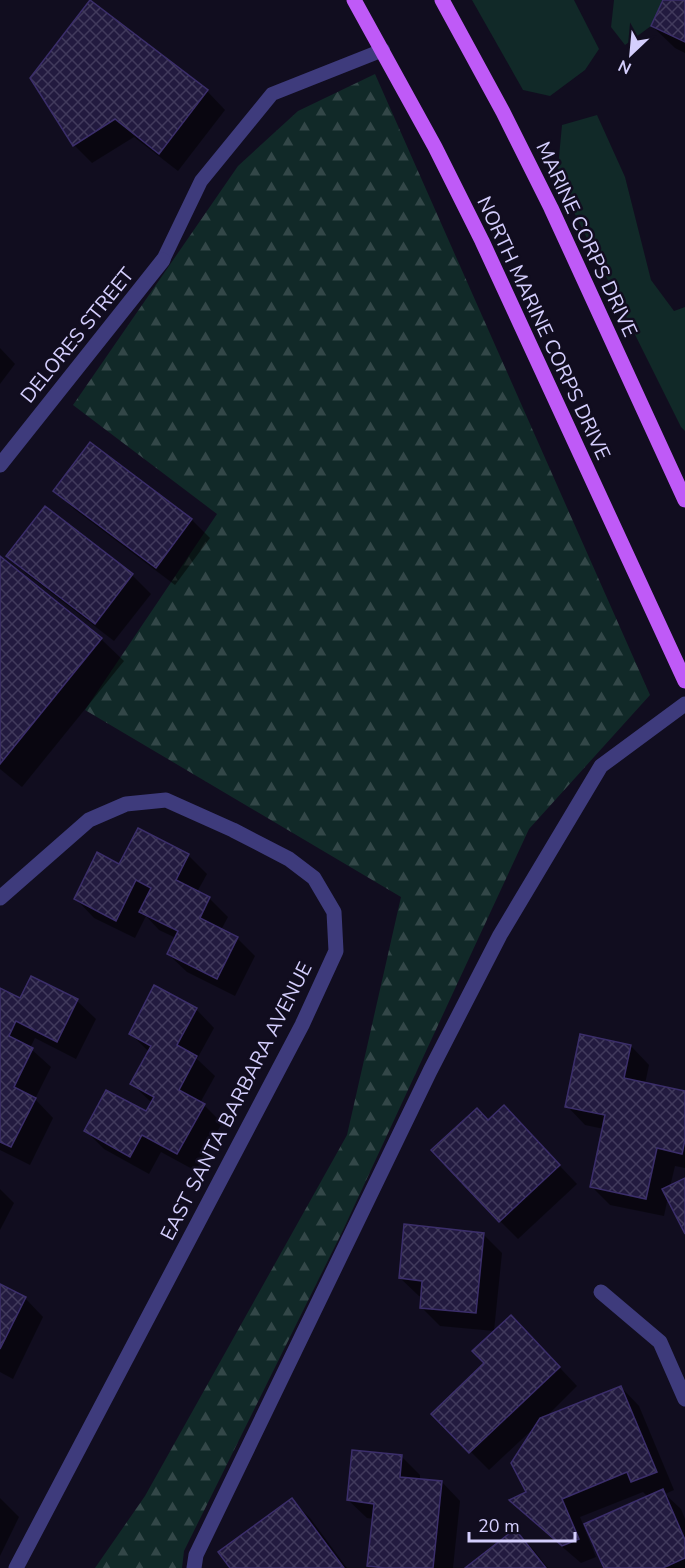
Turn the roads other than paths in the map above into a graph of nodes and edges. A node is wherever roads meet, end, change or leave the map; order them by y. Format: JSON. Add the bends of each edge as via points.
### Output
{"nodes":[{"id":1,"x":354,"y":0,"type":"edge"},
{"id":2,"x":442,"y":0,"type":"edge"},
{"id":3,"x":383,"y":50,"type":"junction"},
{"id":4,"x":163,"y":260,"type":"joint"},
{"id":5,"x":0,"y":465,"type":"edge"},
{"id":6,"x":685,"y":500,"type":"edge"},
{"id":7,"x":685,"y":681,"type":"edge"},
{"id":8,"x":685,"y":704,"type":"edge"},
{"id":9,"x":0,"y":898,"type":"edge"},
{"id":10,"x":601,"y":1292,"type":"dead end"},
{"id":11,"x":685,"y":1399,"type":"edge"},
{"id":12,"x":16,"y":1568,"type":"edge"},
{"id":13,"x":194,"y":1568,"type":"edge"}],
"edges":[{"from":1,"to":3,"type":"main road","name":"NORTH MARINE CORPS DRIVE"},
{"from":2,"to":6,"type":"main road","name":"MARINE CORPS DRIVE","via":[[551,208]]},
{"from":3,"to":4,"type":"lane","via":[[272,94],[201,181]]},
{"from":3,"to":7,"type":"main road","name":"NORTH MARINE CORPS DRIVE","via":[[482,241]]},
{"from":4,"to":5,"type":"street","name":"DELORES STREET"},
{"from":8,"to":13,"type":"street","via":[[601,766],[500,934],[201,1544]]},
{"from":9,"to":12,"type":"street","name":"EAST SANTA BARBARA AVENUE","via":[[89,820],[126,804],[166,800],[289,859],[314,878],[334,912],[336,951],[302,1025]]},
{"from":10,"to":11,"type":"street","via":[[660,1341]]}]}
